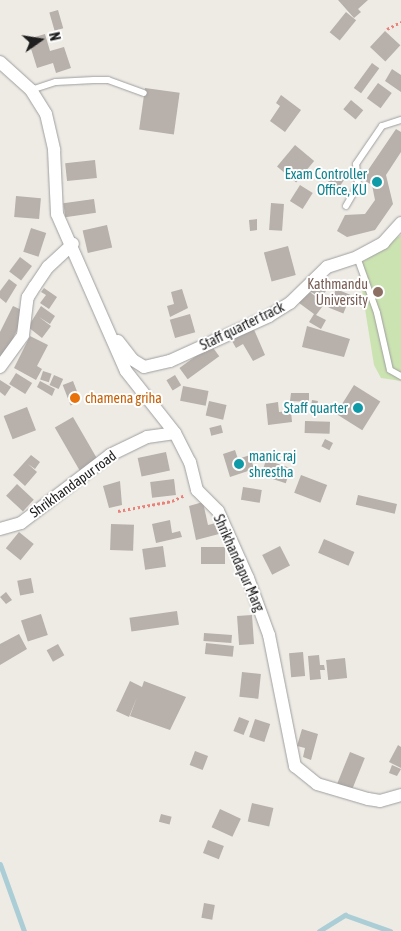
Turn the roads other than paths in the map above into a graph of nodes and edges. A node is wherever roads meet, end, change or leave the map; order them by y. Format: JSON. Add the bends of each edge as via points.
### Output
{"nodes":[{"id":1,"x":0,"y":62,"type":"edge"},
{"id":2,"x":31,"y":90,"type":"junction"},
{"id":3,"x":144,"y":93,"type":"dead end"},
{"id":4,"x":401,"y":120,"type":"edge"},
{"id":5,"x":346,"y":206,"type":"dead end"},
{"id":6,"x":401,"y":223,"type":"edge"},
{"id":7,"x":72,"y":244,"type":"junction"},
{"id":8,"x":357,"y":257,"type":"junction"},
{"id":9,"x":106,"y":326,"type":"junction"},
{"id":10,"x":0,"y":367,"type":"edge"},
{"id":11,"x":401,"y":376,"type":"edge"},
{"id":12,"x":175,"y":433,"type":"junction"},
{"id":13,"x":0,"y":529,"type":"edge"},
{"id":14,"x":401,"y":795,"type":"edge"}],
"edges":[{"from":1,"to":2,"type":"street"},
{"from":2,"to":3,"type":"lane","via":[[56,82],[108,80]]},
{"from":2,"to":7,"type":"street","via":[[46,114],[54,150],[57,214]]},
{"from":4,"to":5,"type":"lane","via":[[382,126],[356,164],[358,185]]},
{"from":6,"to":8,"type":"street","name":"Staff quarter track","via":[[383,243]]},
{"from":7,"to":9,"type":"street"},
{"from":7,"to":10,"type":"street","via":[[48,267],[35,286],[28,298],[23,335]]},
{"from":8,"to":9,"type":"street","name":"Staff quarter track","via":[[327,267],[290,302],[268,316],[153,367],[133,360]]},
{"from":8,"to":11,"type":"lane","via":[[377,313],[390,370]]},
{"from":9,"to":12,"type":"street","via":[[126,371]]},
{"from":12,"to":13,"type":"street","name":"Shrikhandapur road","via":[[147,438],[110,455],[21,523]]},
{"from":12,"to":14,"type":"street","name":"Shrikhandapur Marg","via":[[190,462],[197,490],[218,511],[269,635],[295,766],[318,784],[368,799],[380,801]]}]}
